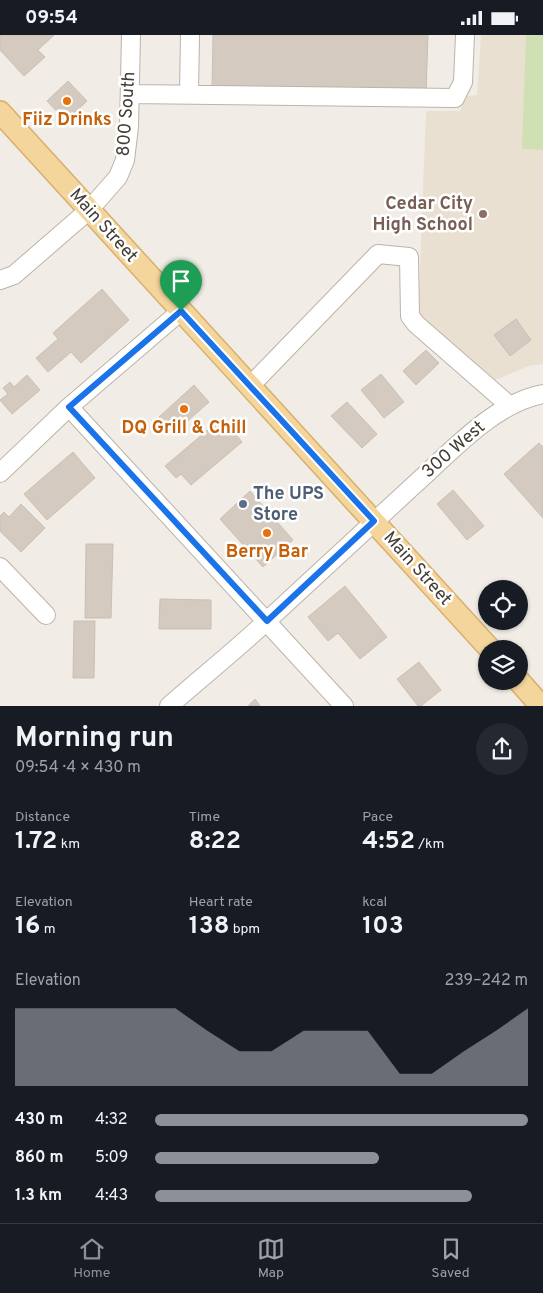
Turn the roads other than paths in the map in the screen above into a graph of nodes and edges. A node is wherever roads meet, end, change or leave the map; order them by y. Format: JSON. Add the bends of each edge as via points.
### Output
{"nodes":[{"id":1,"x":131,"y":35,"type":"edge"},
{"id":2,"x":190,"y":35,"type":"edge"},
{"id":3,"x":465,"y":35,"type":"edge"},
{"id":4,"x":130,"y":94,"type":"junction"},
{"id":5,"x":189,"y":94,"type":"junction"},
{"id":6,"x":0,"y":112,"type":"edge"},
{"id":7,"x":89,"y":211,"type":"junction"},
{"id":8,"x":0,"y":279,"type":"edge"},
{"id":9,"x":181,"y":311,"type":"junction"},
{"id":10,"x":250,"y":386,"type":"junction"},
{"id":11,"x":543,"y":394,"type":"edge"},
{"id":12,"x":510,"y":406,"type":"junction"},
{"id":13,"x":69,"y":407,"type":"junction"},
{"id":14,"x":0,"y":473,"type":"edge"},
{"id":15,"x":374,"y":521,"type":"junction"},
{"id":16,"x":0,"y":567,"type":"edge"},
{"id":17,"x":46,"y":615,"type":"dead end"},
{"id":18,"x":267,"y":621,"type":"junction"},
{"id":19,"x":482,"y":640,"type":"edge"},
{"id":20,"x":527,"y":690,"type":"edge"},
{"id":21,"x":168,"y":705,"type":"edge"},
{"id":22,"x":344,"y":705,"type":"edge"},
{"id":23,"x":541,"y":705,"type":"edge"}],
"edges":[{"from":1,"to":4,"type":"street","name":"800 South"},
{"from":2,"to":5,"type":"street"},
{"from":3,"to":5,"type":"street","via":[[463,82],[455,98]]},
{"from":4,"to":5,"type":"street"},
{"from":4,"to":7,"type":"street","name":"800 South","via":[[125,160],[118,177]]},
{"from":6,"to":7,"type":"main road","name":"Main Street"},
{"from":7,"to":8,"type":"street","name":"800 South","via":[[14,275]]},
{"from":7,"to":9,"type":"main road","name":"Main Street"},
{"from":9,"to":10,"type":"main road","name":"Main Street"},
{"from":9,"to":13,"type":"street"},
{"from":10,"to":12,"type":"street","via":[[378,255],[409,257],[410,315],[416,324]]},
{"from":10,"to":15,"type":"main road","name":"Main Street"},
{"from":11,"to":12,"type":"street","name":"300 West"},
{"from":12,"to":15,"type":"street","name":"300 West","via":[[476,429]]},
{"from":13,"to":14,"type":"street"},
{"from":13,"to":18,"type":"street"},
{"from":15,"to":18,"type":"street","name":"300 West"},
{"from":15,"to":19,"type":"main road","name":"Main Street"},
{"from":16,"to":17,"type":"street"},
{"from":18,"to":21,"type":"street","name":"300 West"},
{"from":18,"to":22,"type":"street"},
{"from":20,"to":23,"type":"main road"}]}
